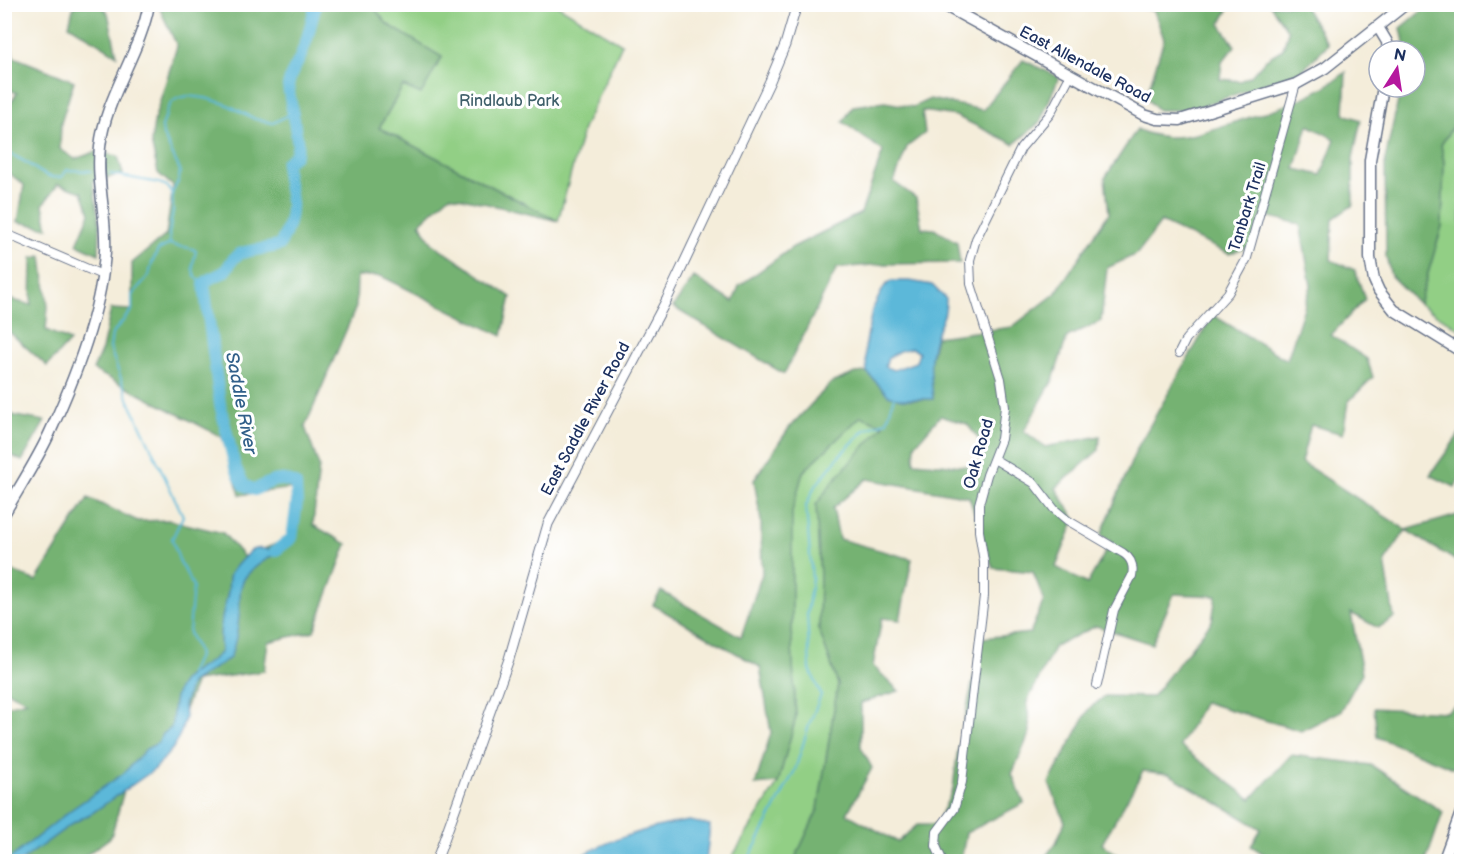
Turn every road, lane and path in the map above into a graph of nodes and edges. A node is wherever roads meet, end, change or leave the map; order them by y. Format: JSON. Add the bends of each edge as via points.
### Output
{"nodes":[{"id":1,"x":149,"y":4,"type":"edge"},
{"id":2,"x":797,"y":4,"type":"edge"},
{"id":3,"x":942,"y":4,"type":"edge"},
{"id":4,"x":1406,"y":4,"type":"edge"},
{"id":5,"x":1378,"y":27,"type":"junction"},
{"id":6,"x":1385,"y":39,"type":"edge"},
{"id":7,"x":1071,"y":76,"type":"junction"},
{"id":8,"x":1296,"y":84,"type":"junction"},
{"id":9,"x":1381,"y":99,"type":"edge"},
{"id":10,"x":4,"y":233,"type":"edge"},
{"id":11,"x":102,"y":274,"type":"junction"},
{"id":12,"x":1461,"y":352,"type":"edge"},
{"id":13,"x":1179,"y":353,"type":"dead end"},
{"id":14,"x":994,"y":459,"type":"junction"},
{"id":15,"x":4,"y":514,"type":"edge"},
{"id":16,"x":1097,"y":685,"type":"dead end"},
{"id":17,"x":1461,"y":810,"type":"edge"},
{"id":18,"x":436,"y":861,"type":"edge"},
{"id":19,"x":943,"y":861,"type":"edge"},
{"id":20,"x":1443,"y":861,"type":"edge"}],
"edges":[{"from":1,"to":11,"type":"main road","via":[[99,147],[105,228]]},
{"from":2,"to":18,"type":"street","name":"East Saddle River Road","via":[[780,59],[667,298],[548,524],[503,678]]},
{"from":3,"to":7,"type":"main road","name":"East Allendale Road"},
{"from":4,"to":5,"type":"main road","name":"East Allendale Road"},
{"from":5,"to":6,"type":"main road"},
{"from":5,"to":8,"type":"main road","name":"East Allendale Road","via":[[1325,68]]},
{"from":7,"to":8,"type":"main road","name":"East Allendale Road","via":[[1144,115],[1168,120],[1194,117]]},
{"from":7,"to":14,"type":"street","name":"Oak Road","via":[[1050,114],[1021,148],[972,250],[970,284],[1004,394],[1004,423]]},
{"from":8,"to":13,"type":"street","name":"Tanbark Trail","via":[[1247,258],[1228,293],[1186,339]]},
{"from":9,"to":12,"type":"main road","via":[[1369,178],[1374,280],[1394,310]]},
{"from":10,"to":11,"type":"street"},
{"from":11,"to":15,"type":"main road","via":[[88,334],[51,431]]},
{"from":14,"to":16,"type":"street","via":[[1034,483],[1067,520],[1131,560],[1133,570],[1114,610]]},
{"from":14,"to":19,"type":"street","name":"Oak Road","via":[[979,504],[984,596],[962,782],[954,809],[936,838]]},
{"from":17,"to":20,"type":"main road"}]}
